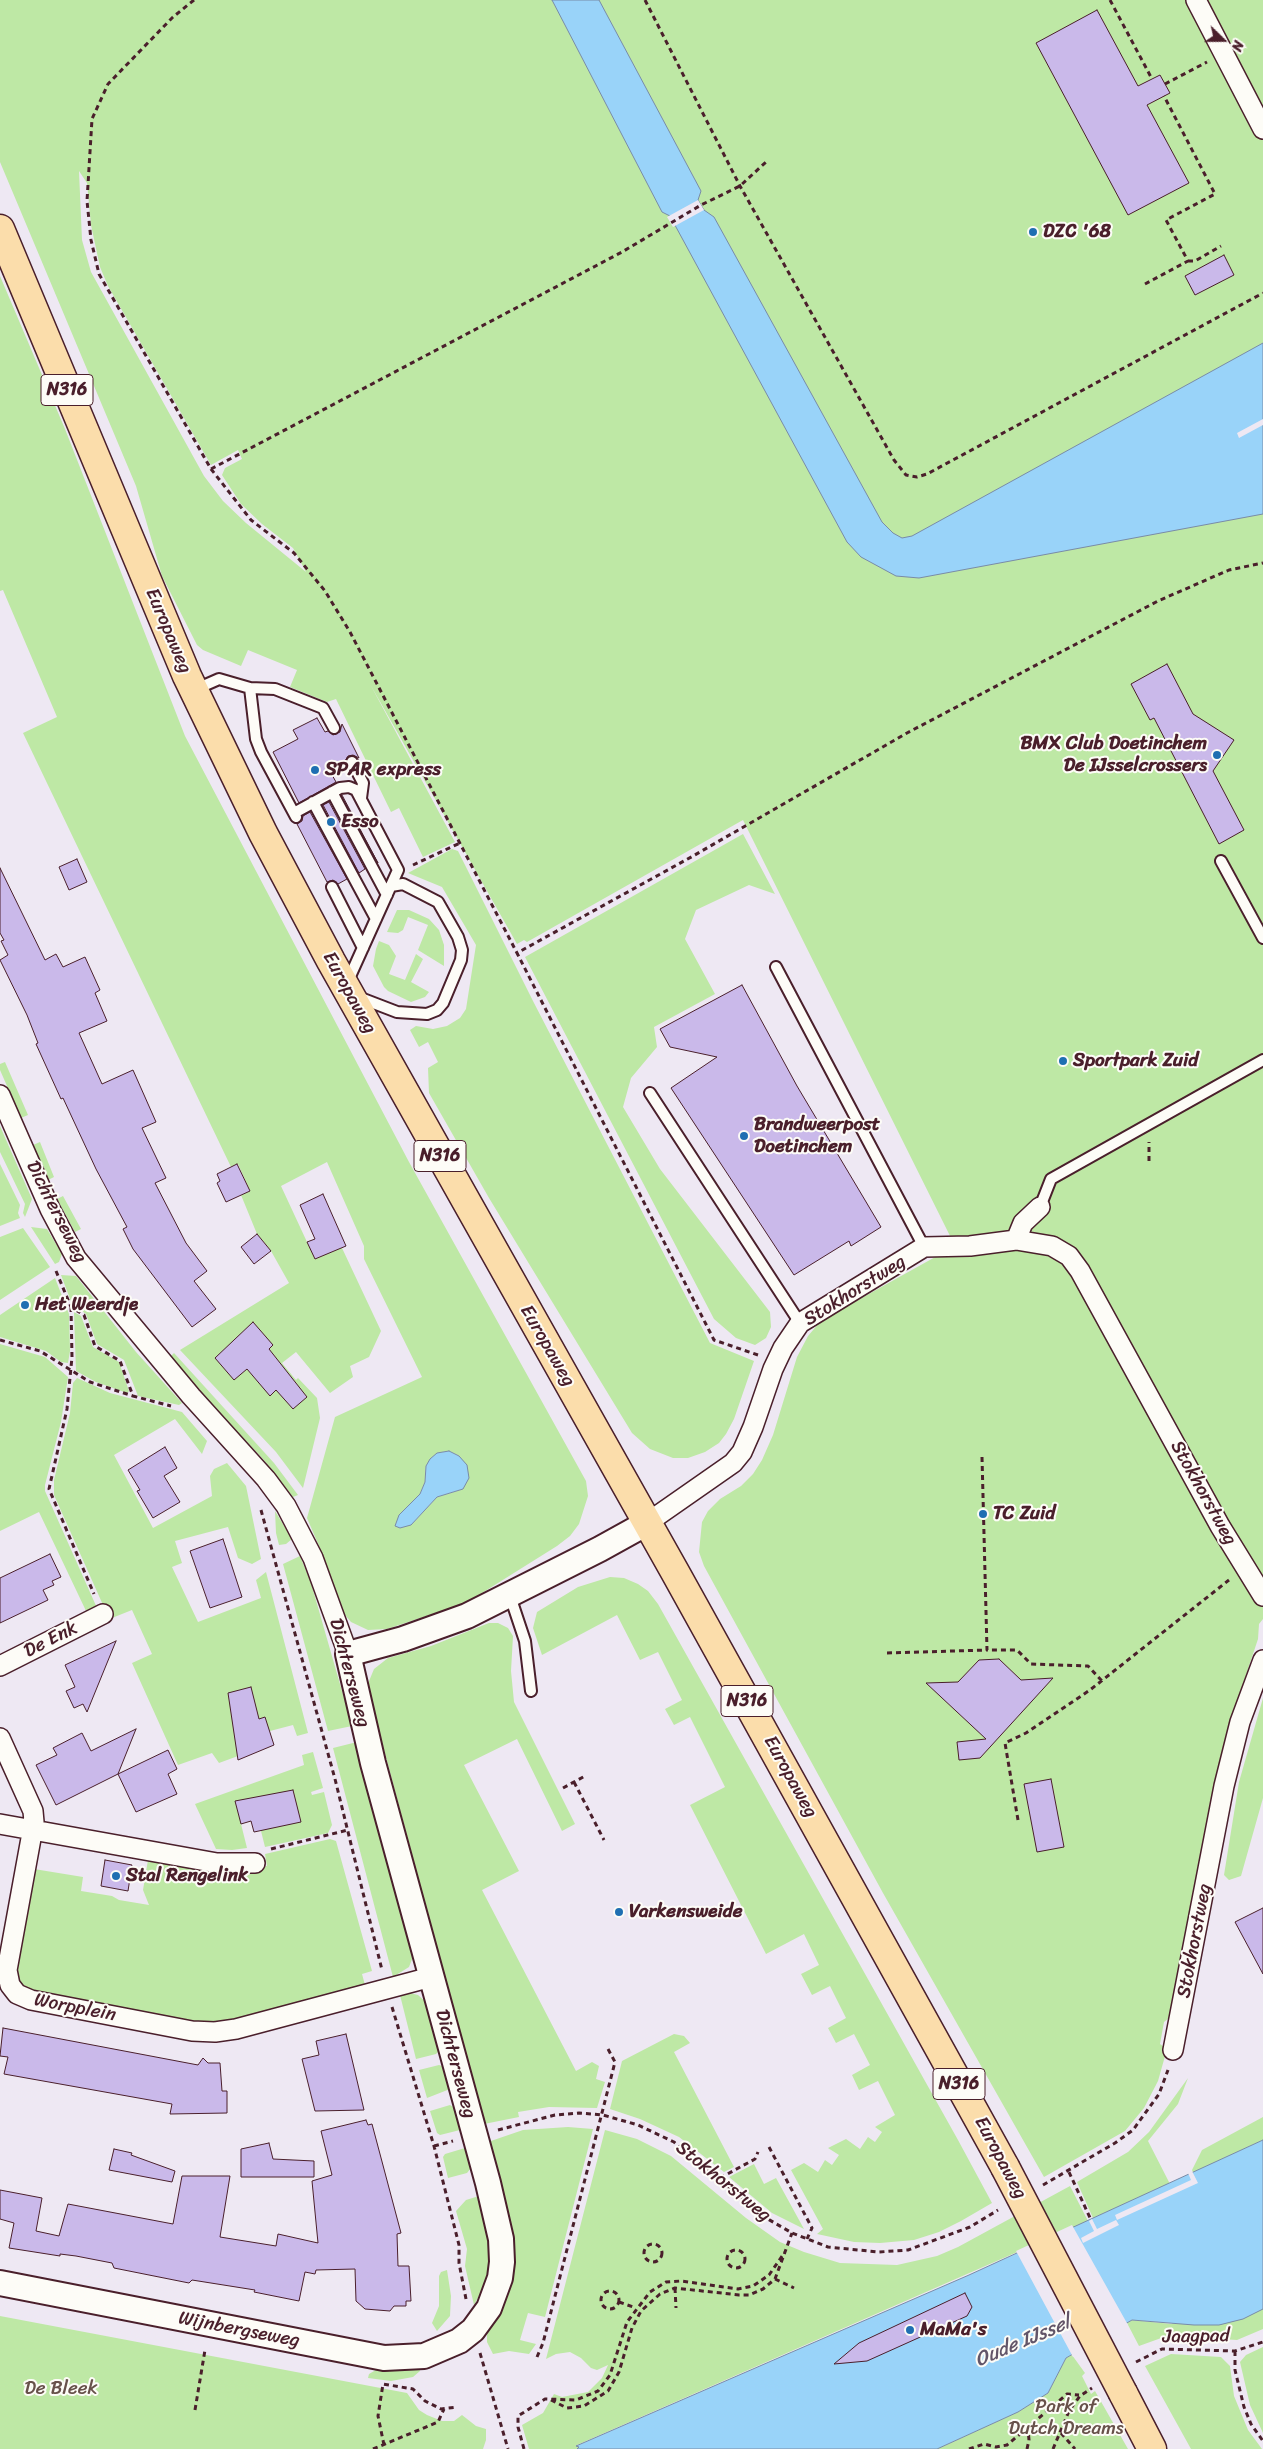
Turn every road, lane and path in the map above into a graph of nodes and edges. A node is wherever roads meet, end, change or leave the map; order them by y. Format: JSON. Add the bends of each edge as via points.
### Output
{"nodes":[{"id":1,"x":194,"y":0,"type":"edge"},
{"id":2,"x":645,"y":0,"type":"edge"},
{"id":3,"x":1110,"y":0,"type":"edge"},
{"id":4,"x":1196,"y":0,"type":"edge"},
{"id":5,"x":1224,"y":53,"type":"junction"},
{"id":6,"x":1152,"y":79,"type":"dead end"},
{"id":7,"x":1165,"y":84,"type":"dead end"},
{"id":8,"x":1164,"y":96,"type":"dead end"},
{"id":9,"x":1263,"y":129,"type":"edge"},
{"id":10,"x":766,"y":162,"type":"dead end"},
{"id":11,"x":740,"y":186,"type":"junction"},
{"id":12,"x":0,"y":228,"type":"edge"},
{"id":13,"x":1221,"y":246,"type":"dead end"},
{"id":14,"x":1188,"y":262,"type":"junction"},
{"id":15,"x":1146,"y":284,"type":"dead end"},
{"id":16,"x":1263,"y":293,"type":"edge"},
{"id":17,"x":211,"y":469,"type":"junction"},
{"id":18,"x":1263,"y":563,"type":"edge"},
{"id":19,"x":250,"y":688,"type":"junction"},
{"id":20,"x":193,"y":690,"type":"junction"},
{"id":21,"x":334,"y":728,"type":"dead end"},
{"id":22,"x":352,"y":762,"type":"dead end"},
{"id":23,"x":332,"y":792,"type":"junction"},
{"id":24,"x":361,"y":798,"type":"junction"},
{"id":25,"x":313,"y":802,"type":"junction"},
{"id":26,"x":460,"y":843,"type":"junction"},
{"id":27,"x":1221,"y":861,"type":"dead end"},
{"id":28,"x":398,"y":870,"type":"junction"},
{"id":29,"x":332,"y":887,"type":"dead end"},
{"id":30,"x":389,"y":891,"type":"junction"},
{"id":31,"x":376,"y":919,"type":"junction"},
{"id":32,"x":1263,"y":938,"type":"edge"},
{"id":33,"x":364,"y":948,"type":"junction"},
{"id":34,"x":517,"y":953,"type":"junction"},
{"id":35,"x":776,"y":967,"type":"dead end"},
{"id":36,"x":348,"y":990,"type":"junction"},
{"id":37,"x":1263,"y":1060,"type":"edge"},
{"id":38,"x":650,"y":1092,"type":"dead end"},
{"id":39,"x":0,"y":1095,"type":"edge"},
{"id":40,"x":1040,"y":1207,"type":"joint"},
{"id":41,"x":1016,"y":1240,"type":"junction"},
{"id":42,"x":924,"y":1247,"type":"junction"},
{"id":43,"x":56,"y":1271,"type":"dead end"},
{"id":44,"x":71,"y":1306,"type":"junction"},
{"id":45,"x":800,"y":1323,"type":"junction"},
{"id":46,"x":0,"y":1340,"type":"edge"},
{"id":47,"x":778,"y":1359,"type":"junction"},
{"id":48,"x":71,"y":1372,"type":"junction"},
{"id":49,"x":133,"y":1396,"type":"junction"},
{"id":50,"x":176,"y":1408,"type":"dead end"},
{"id":51,"x":982,"y":1457,"type":"dead end"},
{"id":52,"x":647,"y":1523,"type":"junction"},
{"id":53,"x":267,"y":1525,"type":"dead end"},
{"id":54,"x":1247,"y":1570,"type":"junction"},
{"id":55,"x":510,"y":1596,"type":"junction"},
{"id":56,"x":1263,"y":1596,"type":"edge"},
{"id":57,"x":103,"y":1614,"type":"joint"},
{"id":58,"x":987,"y":1650,"type":"junction"},
{"id":59,"x":886,"y":1653,"type":"dead end"},
{"id":60,"x":348,"y":1654,"type":"junction"},
{"id":61,"x":1263,"y":1660,"type":"edge"},
{"id":62,"x":0,"y":1666,"type":"edge"},
{"id":63,"x":1102,"y":1681,"type":"junction"},
{"id":64,"x":531,"y":1691,"type":"dead end"},
{"id":65,"x":0,"y":1738,"type":"edge"},
{"id":66,"x":586,"y":1776,"type":"dead end"},
{"id":67,"x":574,"y":1782,"type":"junction"},
{"id":68,"x":564,"y":1788,"type":"dead end"},
{"id":69,"x":1018,"y":1820,"type":"dead end"},
{"id":70,"x":0,"y":1824,"type":"edge"},
{"id":71,"x":32,"y":1830,"type":"junction"},
{"id":72,"x":348,"y":1830,"type":"junction"},
{"id":73,"x":604,"y":1840,"type":"dead end"},
{"id":74,"x":255,"y":1863,"type":"joint"},
{"id":75,"x":431,"y":1977,"type":"junction"},
{"id":76,"x":386,"y":1988,"type":"junction"},
{"id":77,"x":608,"y":2049,"type":"dead end"},
{"id":78,"x":1173,"y":2050,"type":"joint"},
{"id":79,"x":603,"y":2115,"type":"junction"},
{"id":80,"x":475,"y":2136,"type":"junction"},
{"id":81,"x":769,"y":2146,"type":"dead end"},
{"id":82,"x":758,"y":2152,"type":"dead end"},
{"id":83,"x":1069,"y":2172,"type":"junction"},
{"id":84,"x":1060,"y":2176,"type":"dead end"},
{"id":85,"x":720,"y":2178,"type":"junction"},
{"id":86,"x":1091,"y":2220,"type":"dead end"},
{"id":87,"x":970,"y":2227,"type":"dead end"},
{"id":88,"x":792,"y":2233,"type":"junction"},
{"id":89,"x":807,"y":2239,"type":"junction"},
{"id":90,"x":661,"y":2248,"type":"joint"},
{"id":91,"x":785,"y":2252,"type":"junction"},
{"id":92,"x":728,"y":2256,"type":"joint"},
{"id":93,"x":775,"y":2279,"type":"junction"},
{"id":94,"x":0,"y":2283,"type":"edge"},
{"id":95,"x":675,"y":2288,"type":"junction"},
{"id":96,"x":794,"y":2288,"type":"dead end"},
{"id":97,"x":619,"y":2302,"type":"junction"},
{"id":98,"x":467,"y":2304,"type":"dead end"},
{"id":99,"x":636,"y":2308,"type":"junction"},
{"id":100,"x":676,"y":2308,"type":"dead end"},
{"id":101,"x":473,"y":2330,"type":"joint"},
{"id":102,"x":1263,"y":2342,"type":"edge"},
{"id":103,"x":205,"y":2350,"type":"dead end"},
{"id":104,"x":1235,"y":2351,"type":"junction"},
{"id":105,"x":537,"y":2357,"type":"dead end"},
{"id":106,"x":482,"y":2359,"type":"dead end"},
{"id":107,"x":1134,"y":2362,"type":"dead end"},
{"id":108,"x":1095,"y":2386,"type":"dead end"},
{"id":109,"x":1080,"y":2396,"type":"junction"},
{"id":110,"x":551,"y":2400,"type":"junction"},
{"id":111,"x":457,"y":2407,"type":"dead end"},
{"id":112,"x":444,"y":2409,"type":"junction"},
{"id":113,"x":195,"y":2410,"type":"dead end"},
{"id":114,"x":1028,"y":2429,"type":"junction"},
{"id":115,"x":1061,"y":2433,"type":"junction"},
{"id":116,"x":1263,"y":2441,"type":"edge"},
{"id":117,"x":384,"y":2445,"type":"junction"},
{"id":118,"x":1153,"y":2445,"type":"edge"},
{"id":119,"x":523,"y":2447,"type":"edge"},
{"id":120,"x":373,"y":2449,"type":"edge"},
{"id":121,"x":508,"y":2449,"type":"edge"},
{"id":122,"x":970,"y":2449,"type":"edge"},
{"id":123,"x":1027,"y":2449,"type":"edge"},
{"id":124,"x":1053,"y":2449,"type":"edge"},
{"id":125,"x":1075,"y":2449,"type":"edge"}],
"edges":[{"from":1,"to":17,"type":"path","via":[[173,16],[108,84],[92,119],[86,201],[98,274]]},
{"from":2,"to":11,"type":"path"},
{"from":3,"to":6,"type":"path"},
{"from":4,"to":5,"type":"street"},
{"from":5,"to":7,"type":"path"},
{"from":5,"to":9,"type":"street"},
{"from":8,"to":14,"type":"path","via":[[1215,194],[1166,220]]},
{"from":10,"to":11,"type":"path"},
{"from":11,"to":16,"type":"path","via":[[894,460],[906,475],[917,477],[927,474]]},
{"from":11,"to":17,"type":"path","via":[[701,205],[656,234]]},
{"from":12,"to":20,"type":"main road","name":"Europaweg","number":"N316"},
{"from":13,"to":14,"type":"path"},
{"from":14,"to":15,"type":"path"},
{"from":17,"to":26,"type":"path","via":[[251,520],[294,553],[325,591],[350,632]]},
{"from":18,"to":34,"type":"path","via":[[1229,570],[1158,600],[906,732],[693,856]]},
{"from":19,"to":20,"type":"lane","via":[[219,678]]},
{"from":19,"to":21,"type":"lane","via":[[275,689],[317,704],[327,712]]},
{"from":19,"to":25,"type":"lane","via":[[256,739],[295,815]]},
{"from":20,"to":36,"type":"main road","name":"Europaweg","number":"N316","via":[[263,833]]},
{"from":22,"to":24,"type":"lane","via":[[363,783]]},
{"from":23,"to":24,"type":"lane","via":[[348,787],[356,790]]},
{"from":23,"to":25,"type":"lane"},
{"from":23,"to":30,"type":"lane"},
{"from":24,"to":28,"type":"lane"},
{"from":25,"to":31,"type":"lane"},
{"from":26,"to":28,"type":"path"},
{"from":26,"to":34,"type":"path"},
{"from":27,"to":32,"type":"lane"},
{"from":28,"to":30,"type":"lane"},
{"from":29,"to":33,"type":"lane"},
{"from":30,"to":31,"type":"lane"},
{"from":30,"to":36,"type":"lane","via":[[403,884],[438,902],[458,937],[461,960],[443,1003],[427,1014],[397,1012]]},
{"from":31,"to":33,"type":"lane"},
{"from":33,"to":36,"type":"lane"},
{"from":34,"to":47,"type":"path","via":[[714,1340],[751,1354]]},
{"from":35,"to":42,"type":"lane"},
{"from":36,"to":52,"type":"main road","name":"Europaweg","number":"N316"},
{"from":37,"to":40,"type":"lane","via":[[1051,1179]]},
{"from":38,"to":45,"type":"lane"},
{"from":39,"to":60,"type":"street","name":"Dichterseweg","via":[[50,1209],[76,1258],[286,1506],[313,1558]]},
{"from":40,"to":41,"type":"street","via":[[1023,1223]]},
{"from":41,"to":42,"type":"street","name":"Stokhorstweg"},
{"from":41,"to":54,"type":"street","name":"Stokhorstweg","via":[[1052,1246],[1069,1256],[1080,1271],[1215,1518]]},
{"from":42,"to":45,"type":"street","name":"Stokhorstweg"},
{"from":43,"to":44,"type":"path"},
{"from":44,"to":48,"type":"path"},
{"from":44,"to":49,"type":"path","via":[[84,1315],[95,1346],[120,1361]]},
{"from":45,"to":47,"type":"street","name":"Stokhorstweg"},
{"from":46,"to":48,"type":"path","via":[[40,1351]]},
{"from":47,"to":52,"type":"street","name":"Stokhorstweg","via":[[742,1452],[733,1463]]},
{"from":48,"to":49,"type":"path"},
{"from":48,"to":57,"type":"path","via":[[67,1409],[49,1489]]},
{"from":49,"to":50,"type":"path"},
{"from":51,"to":58,"type":"path"},
{"from":52,"to":55,"type":"street"},
{"from":52,"to":118,"type":"main road","name":"Europaweg","number":"N316","bridge":true,"via":[[1005,2167]]},
{"from":53,"to":72,"type":"path"},
{"from":54,"to":56,"type":"street","name":"Stokhorstweg"},
{"from":54,"to":63,"type":"path","via":[[1228,1581]]},
{"from":55,"to":60,"type":"street","via":[[438,1626]]},
{"from":55,"to":64,"type":"lane","via":[[526,1641]]},
{"from":57,"to":62,"type":"street","name":"De Enk"},
{"from":58,"to":59,"type":"path"},
{"from":58,"to":63,"type":"path","via":[[1017,1650],[1031,1664],[1088,1666]]},
{"from":60,"to":75,"type":"street","name":"Dichterseweg","via":[[367,1738]]},
{"from":61,"to":78,"type":"street","name":"Stokhorstweg","via":[[1240,1722],[1224,1786]]},
{"from":63,"to":69,"type":"path","via":[[1026,1733],[1005,1743]]},
{"from":65,"to":71,"type":"street","via":[[34,1811]]},
{"from":66,"to":67,"type":"path"},
{"from":67,"to":68,"type":"path"},
{"from":67,"to":73,"type":"path"},
{"from":70,"to":71,"type":"street"},
{"from":71,"to":74,"type":"street","via":[[217,1863]]},
{"from":71,"to":76,"type":"street","name":"Worpplein","via":[[7,1970],[10,1985],[17,1994],[31,2000],[215,2032]]},
{"from":72,"to":74,"type":"path","via":[[264,1850]]},
{"from":72,"to":76,"type":"path"},
{"from":75,"to":76,"type":"street","name":"Worpplein"},
{"from":75,"to":80,"type":"street","name":"Dichterseweg"},
{"from":76,"to":98,"type":"path","via":[[434,2146],[459,2245]]},
{"from":77,"to":79,"type":"path","via":[[615,2062]]},
{"from":78,"to":83,"type":"path","via":[[1159,2094],[1133,2130]]},
{"from":79,"to":80,"type":"path","name":"Stokhorstweg","via":[[555,2115]]},
{"from":79,"to":85,"type":"path","name":"Stokhorstweg","via":[[658,2132]]},
{"from":79,"to":105,"type":"path"},
{"from":80,"to":101,"type":"street","name":"Dichterseweg","via":[[503,2250],[495,2292],[489,2308]]},
{"from":81,"to":89,"type":"path","via":[[812,2228]]},
{"from":82,"to":85,"type":"path","via":[[755,2160]]},
{"from":83,"to":84,"type":"path"},
{"from":83,"to":86,"type":"path"},
{"from":85,"to":88,"type":"path","name":"Stokhorstweg","via":[[766,2218]]},
{"from":87,"to":89,"type":"path","name":"Stokhorstweg","via":[[908,2250],[847,2250]]},
{"from":88,"to":89,"type":"path","name":"Stokhorstweg"},
{"from":88,"to":91,"type":"path"},
{"from":90,"to":90,"type":"path","via":[[662,2254],[657,2262],[644,2257],[645,2248],[650,2244]]},
{"from":91,"to":93,"type":"path"},
{"from":91,"to":99,"type":"path","via":[[769,2275],[753,2286],[738,2289],[694,2282],[666,2282],[650,2292]]},
{"from":92,"to":92,"type":"path","via":[[733,2267],[739,2267],[745,2260],[739,2251]]},
{"from":93,"to":95,"type":"path","via":[[749,2295]]},
{"from":93,"to":96,"type":"path"},
{"from":94,"to":101,"type":"street","name":"Wijnbergseweg","via":[[384,2358],[424,2356],[459,2341]]},
{"from":95,"to":100,"type":"path"},
{"from":95,"to":110,"type":"path","via":[[660,2294],[641,2311],[632,2328],[619,2372],[608,2391],[584,2406],[567,2408]]},
{"from":97,"to":97,"type":"path","via":[[614,2308],[608,2308],[602,2298],[611,2291],[616,2293]]},
{"from":97,"to":99,"type":"path"},
{"from":99,"to":110,"type":"path","via":[[627,2322],[610,2375],[598,2391],[576,2400]]},
{"from":102,"to":104,"type":"path","name":"Jaagpad"},
{"from":103,"to":113,"type":"path"},
{"from":104,"to":107,"type":"path","name":"Jaagpad","via":[[1171,2347]]},
{"from":104,"to":116,"type":"path","via":[[1235,2370],[1244,2407]]},
{"from":106,"to":121,"type":"path"},
{"from":108,"to":109,"type":"path"},
{"from":109,"to":114,"type":"path","via":[[1067,2394]]},
{"from":109,"to":115,"type":"path","via":[[1068,2411]]},
{"from":110,"to":119,"type":"path","via":[[545,2399],[518,2416]]},
{"from":111,"to":112,"type":"path"},
{"from":112,"to":117,"type":"path","via":[[438,2422]]},
{"from":112,"to":117,"type":"path","via":[[425,2401],[413,2389],[382,2384],[378,2416]]},
{"from":114,"to":122,"type":"path","via":[[1007,2445],[984,2444]]},
{"from":114,"to":123,"type":"path"},
{"from":115,"to":124,"type":"path"},
{"from":115,"to":125,"type":"path"},
{"from":117,"to":120,"type":"path"}]}
